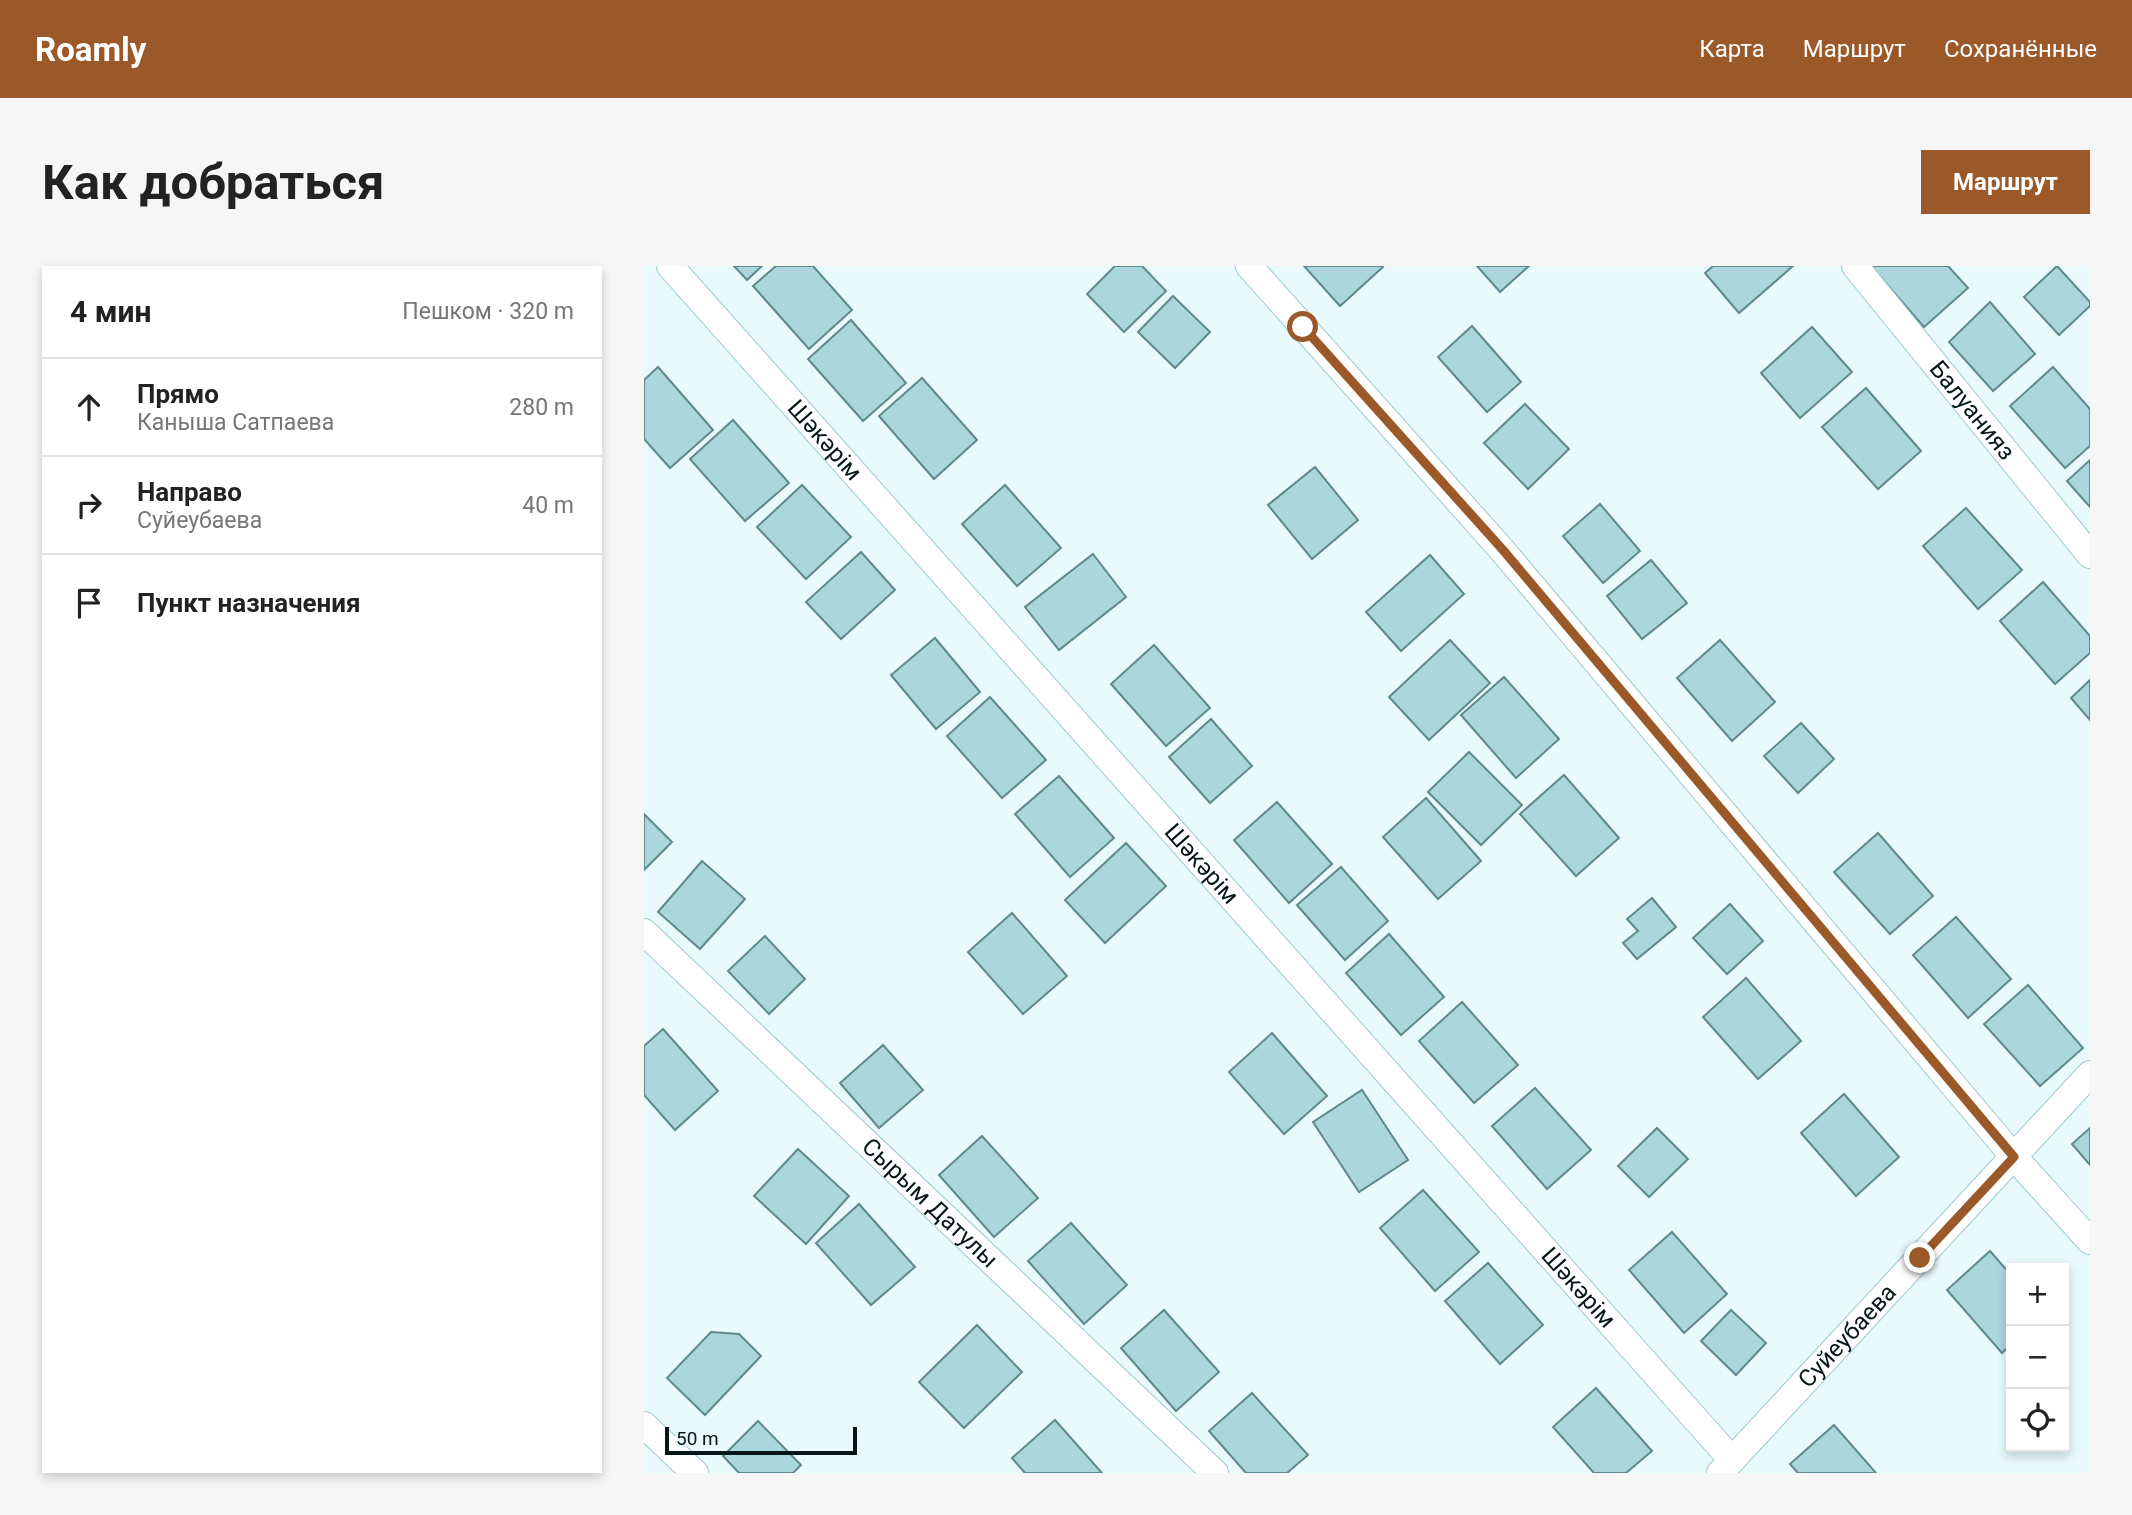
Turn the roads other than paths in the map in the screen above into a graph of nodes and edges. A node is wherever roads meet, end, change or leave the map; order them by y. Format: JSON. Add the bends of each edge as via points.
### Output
{"nodes":[{"id":1,"x":670,"y":266,"type":"edge"},
{"id":2,"x":1249,"y":266,"type":"edge"},
{"id":3,"x":1855,"y":266,"type":"edge"},
{"id":4,"x":2090,"y":555,"type":"edge"},
{"id":5,"x":644,"y":932,"type":"edge"},
{"id":6,"x":2090,"y":1074,"type":"edge"},
{"id":7,"x":2014,"y":1157,"type":"junction"},
{"id":8,"x":2090,"y":1241,"type":"edge"},
{"id":9,"x":644,"y":1425,"type":"edge"},
{"id":10,"x":1726,"y":1467,"type":"edge"},
{"id":11,"x":695,"y":1473,"type":"edge"},
{"id":12,"x":1215,"y":1473,"type":"edge"}],
"edges":[{"from":1,"to":10,"type":"street","name":"Шәкәрім"},
{"from":2,"to":7,"type":"street","via":[[1503,550]]},
{"from":3,"to":4,"type":"street","name":"Балуанияз"},
{"from":5,"to":12,"type":"street","name":"Сырым Датулы"},
{"from":6,"to":7,"type":"street","name":"Суйеубаева"},
{"from":7,"to":8,"type":"street"},
{"from":7,"to":10,"type":"street","name":"Суйеубаева"},
{"from":9,"to":11,"type":"street"}]}
